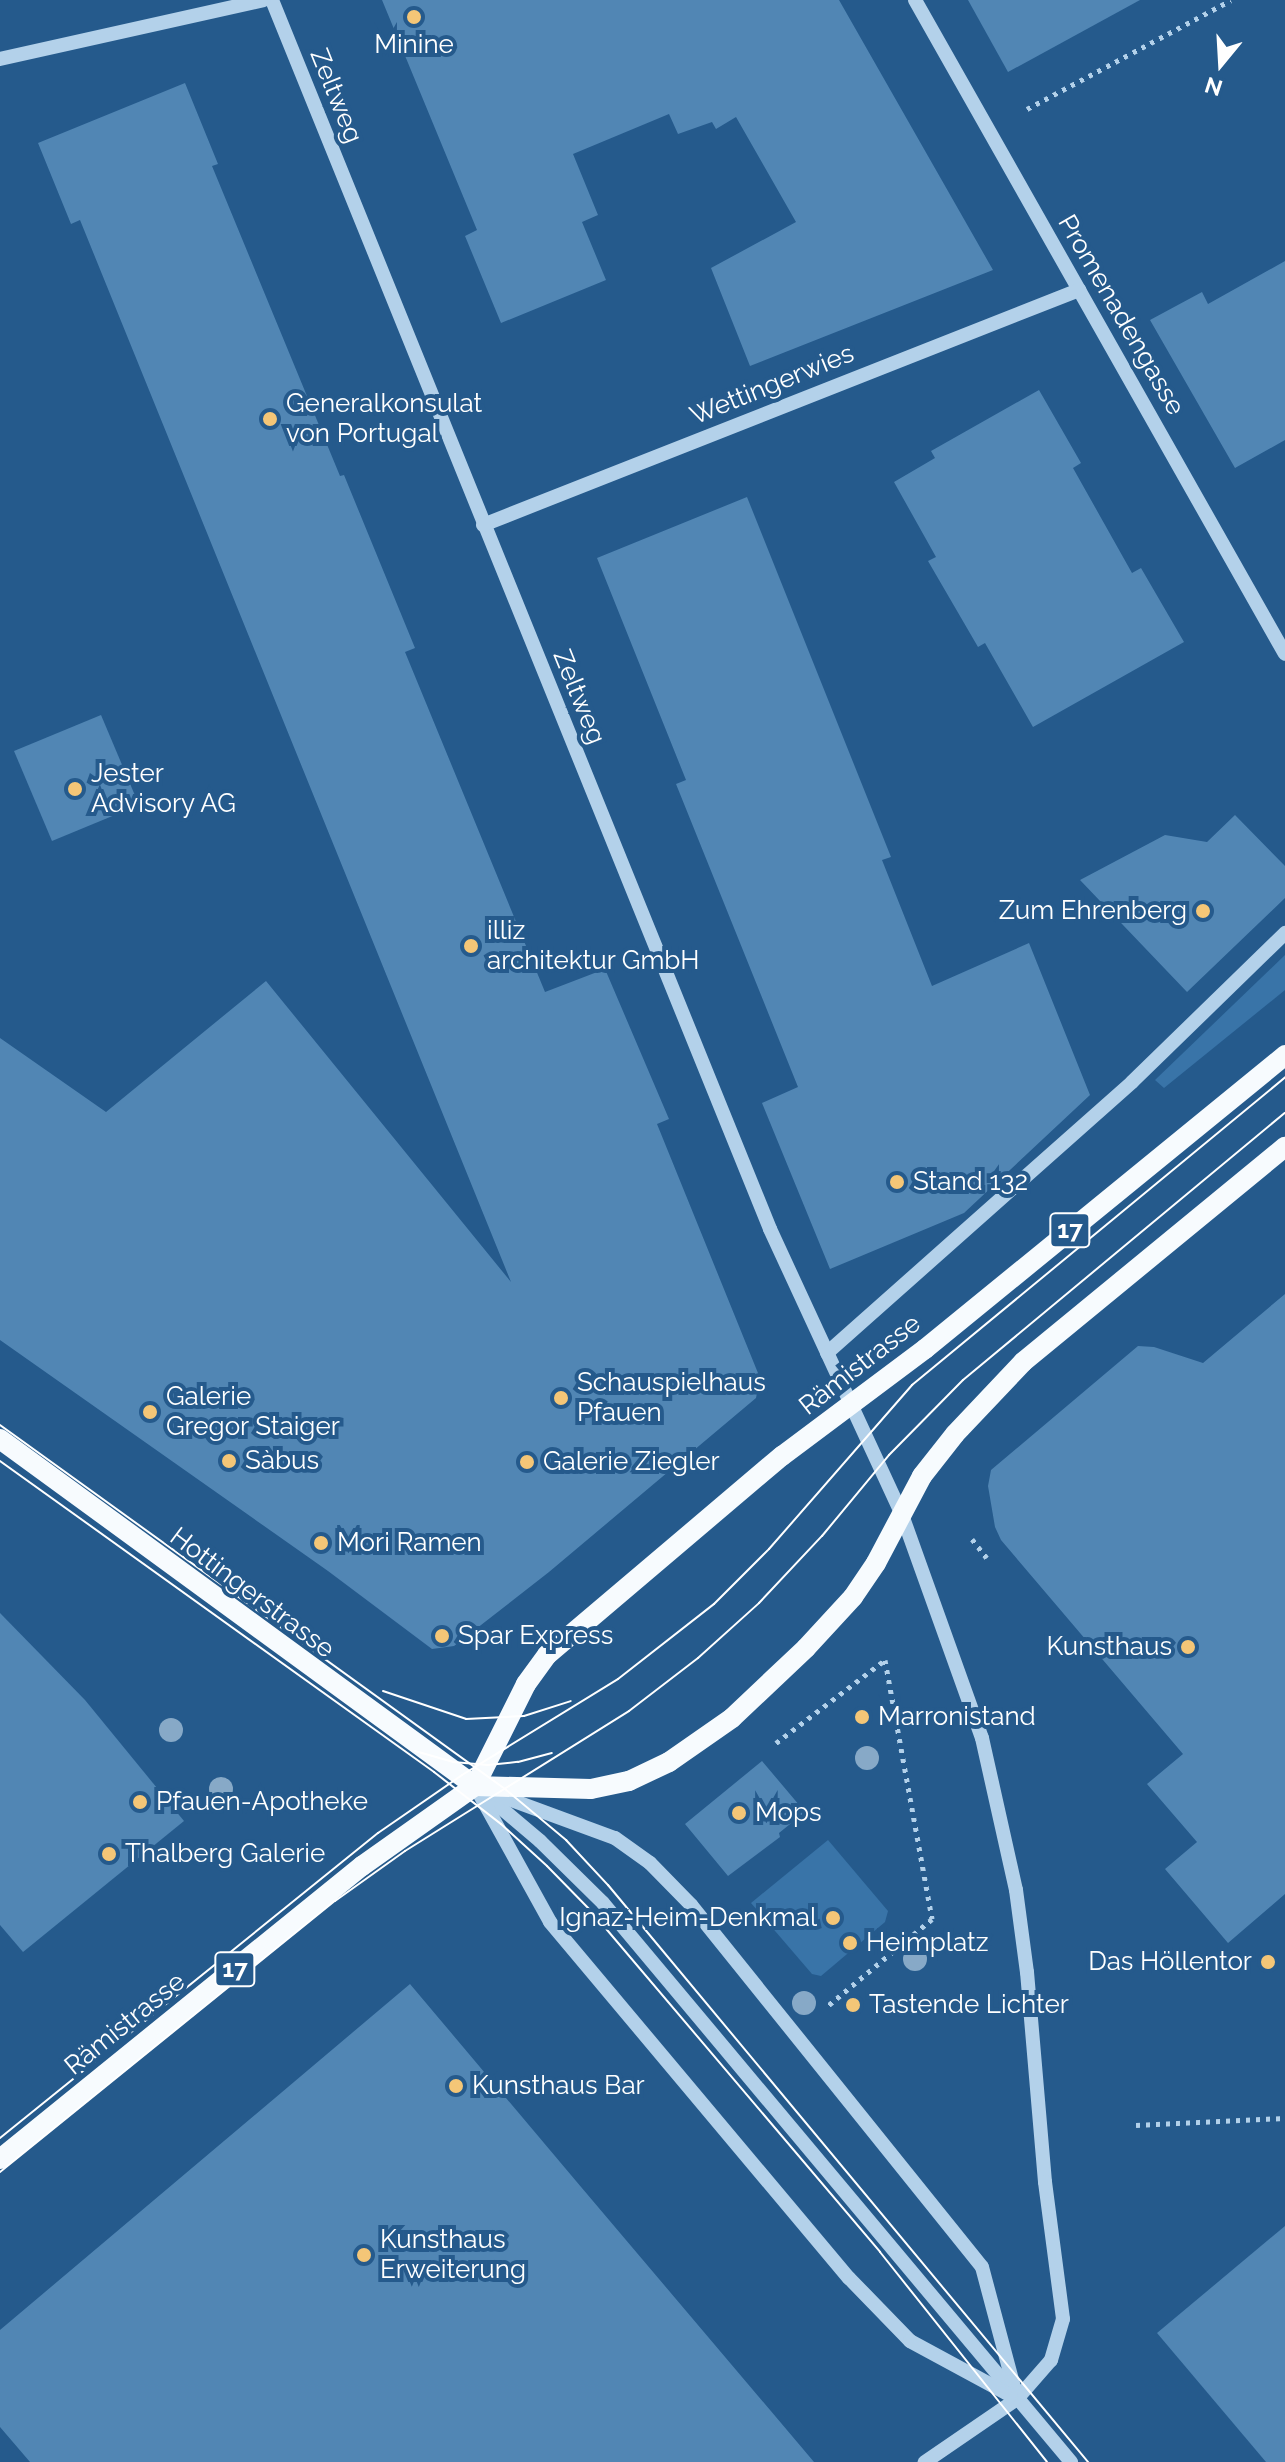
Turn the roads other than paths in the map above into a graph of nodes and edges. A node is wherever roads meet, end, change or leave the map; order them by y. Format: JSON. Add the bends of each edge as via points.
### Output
{"nodes":[{"id":1,"x":263,"y":0,"type":"edge"},
{"id":2,"x":272,"y":0,"type":"edge"},
{"id":3,"x":915,"y":0,"type":"edge"},
{"id":4,"x":0,"y":59,"type":"edge"},
{"id":5,"x":1079,"y":290,"type":"junction"},
{"id":6,"x":483,"y":525,"type":"junction"},
{"id":7,"x":1285,"y":654,"type":"edge"},
{"id":8,"x":1285,"y":933,"type":"edge"},
{"id":9,"x":1285,"y":1055,"type":"edge"},
{"id":10,"x":1285,"y":1147,"type":"edge"},
{"id":11,"x":827,"y":1353,"type":"junction"},
{"id":12,"x":854,"y":1406,"type":"junction"},
{"id":13,"x":0,"y":1439,"type":"edge"},
{"id":14,"x":901,"y":1512,"type":"junction"},
{"id":15,"x":475,"y":1786,"type":"junction"},
{"id":16,"x":0,"y":2159,"type":"edge"},
{"id":17,"x":1017,"y":2399,"type":"junction"},
{"id":18,"x":925,"y":2462,"type":"edge"},
{"id":19,"x":1071,"y":2462,"type":"edge"}],
"edges":[{"from":1,"to":4,"type":"street"},
{"from":2,"to":6,"type":"street","name":"Zeltweg"},
{"from":3,"to":5,"type":"street","name":"Promenadengasse"},
{"from":5,"to":6,"type":"street","name":"Wettingerwies"},
{"from":5,"to":7,"type":"street","name":"Promenadengasse"},
{"from":6,"to":11,"type":"street","name":"Zeltweg","via":[[770,1229]]},
{"from":8,"to":11,"type":"street","via":[[1132,1082]]},
{"from":9,"to":12,"type":"main road","name":"Rämistrasse","number":"17"},
{"from":10,"to":14,"type":"main road","via":[[1023,1362],[955,1434]]},
{"from":11,"to":12,"type":"street","name":"Zeltweg"},
{"from":12,"to":14,"type":"street"},
{"from":12,"to":15,"type":"main road","name":"Rämistrasse","number":"17","via":[[782,1456],[547,1655],[526,1684]]},
{"from":13,"to":15,"type":"main road","name":"Hottingerstrasse"},
{"from":14,"to":15,"type":"main road","via":[[853,1597],[806,1648],[732,1718],[669,1762],[629,1781],[591,1789]]},
{"from":14,"to":17,"type":"street","via":[[982,1738],[1016,1890],[1027,1972],[1063,2319],[1051,2360]]},
{"from":15,"to":16,"type":"main road","name":"Rämistrasse","number":"17","via":[[362,1866]]},
{"from":15,"to":17,"type":"street","via":[[603,1903]]},
{"from":15,"to":17,"type":"street","via":[[550,1922],[849,2278],[910,2341]]},
{"from":15,"to":17,"type":"street","via":[[615,1838],[650,1863],[691,1905],[982,2267]]},
{"from":17,"to":18,"type":"street"},
{"from":17,"to":19,"type":"street"}]}
